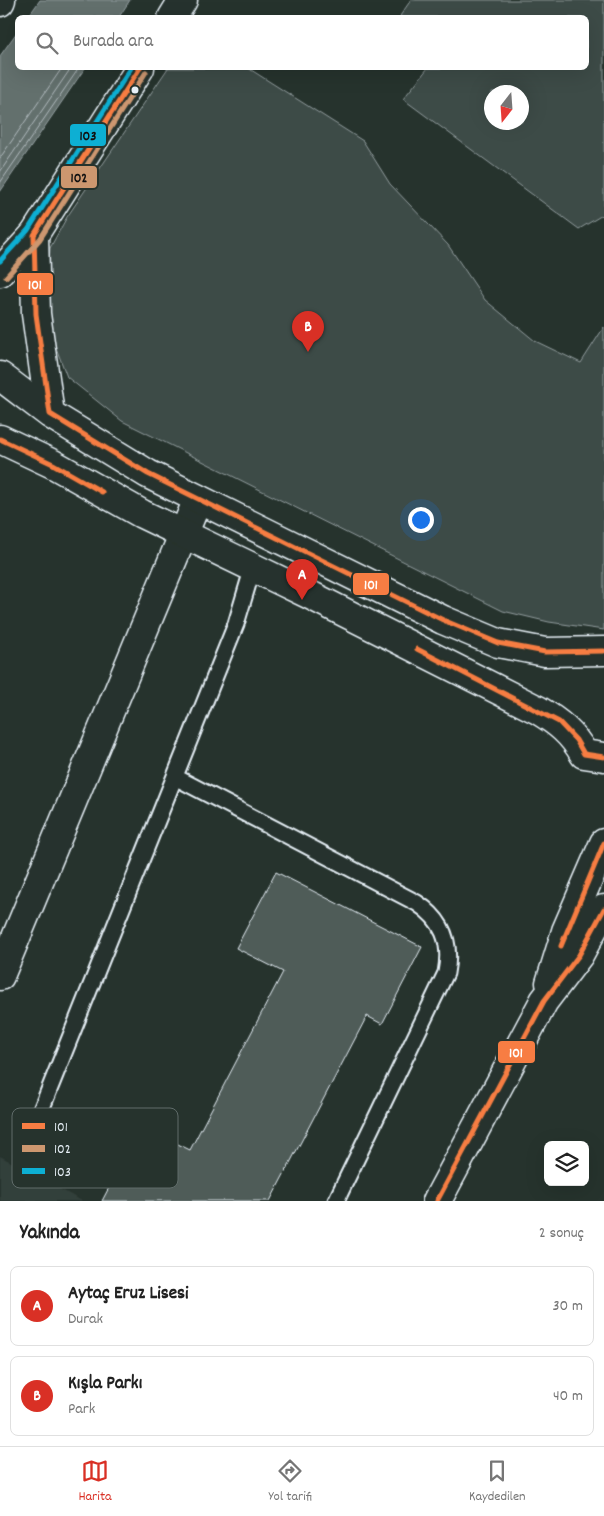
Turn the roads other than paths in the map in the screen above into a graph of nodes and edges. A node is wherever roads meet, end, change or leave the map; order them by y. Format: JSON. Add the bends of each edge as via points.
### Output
{"nodes":[{"id":1,"x":183,"y":0,"type":"edge"},
{"id":2,"x":174,"y":15,"type":"edge"},
{"id":3,"x":139,"y":70,"type":"edge"},
{"id":4,"x":34,"y":235,"type":"junction"},
{"id":5,"x":0,"y":272,"type":"edge"},
{"id":6,"x":0,"y":376,"type":"edge"},
{"id":7,"x":50,"y":414,"type":"junction"},
{"id":8,"x":0,"y":439,"type":"edge"},
{"id":9,"x":198,"y":498,"type":"junction"},
{"id":10,"x":183,"y":534,"type":"junction"},
{"id":11,"x":253,"y":568,"type":"junction"},
{"id":12,"x":604,"y":651,"type":"edge"},
{"id":13,"x":604,"y":757,"type":"edge"},
{"id":14,"x":175,"y":777,"type":"junction"},
{"id":15,"x":604,"y":843,"type":"edge"},
{"id":16,"x":604,"y":909,"type":"edge"},
{"id":17,"x":0,"y":976,"type":"edge"},
{"id":18,"x":544,"y":1001,"type":"junction"},
{"id":19,"x":42,"y":1108,"type":"edge"},
{"id":20,"x":336,"y":1201,"type":"edge"},
{"id":21,"x":437,"y":1201,"type":"edge"}],
"edges":[{"from":1,"to":2,"type":"main road"},
{"from":3,"to":4,"type":"main road"},
{"from":4,"to":5,"type":"main road"},
{"from":4,"to":7,"type":"main road","via":[[36,314]]},
{"from":6,"to":7,"type":"main road"},
{"from":7,"to":9,"type":"main road","via":[[148,474]]},
{"from":8,"to":10,"type":"main road"},
{"from":9,"to":10,"type":"main road"},
{"from":9,"to":12,"type":"main road","via":[[443,620],[498,643],[545,652]]},
{"from":10,"to":11,"type":"main road"},
{"from":10,"to":17,"type":"main road"},
{"from":11,"to":13,"type":"main road","via":[[538,710],[559,722],[584,754]]},
{"from":11,"to":14,"type":"lane","via":[[236,624]]},
{"from":14,"to":19,"type":"lane"},
{"from":14,"to":20,"type":"lane","via":[[417,903],[429,910],[445,932],[448,946],[446,973]]},
{"from":15,"to":18,"type":"main road","via":[[566,930]]},
{"from":16,"to":18,"type":"main road","via":[[579,955]]},
{"from":18,"to":21,"type":"main road"}]}
